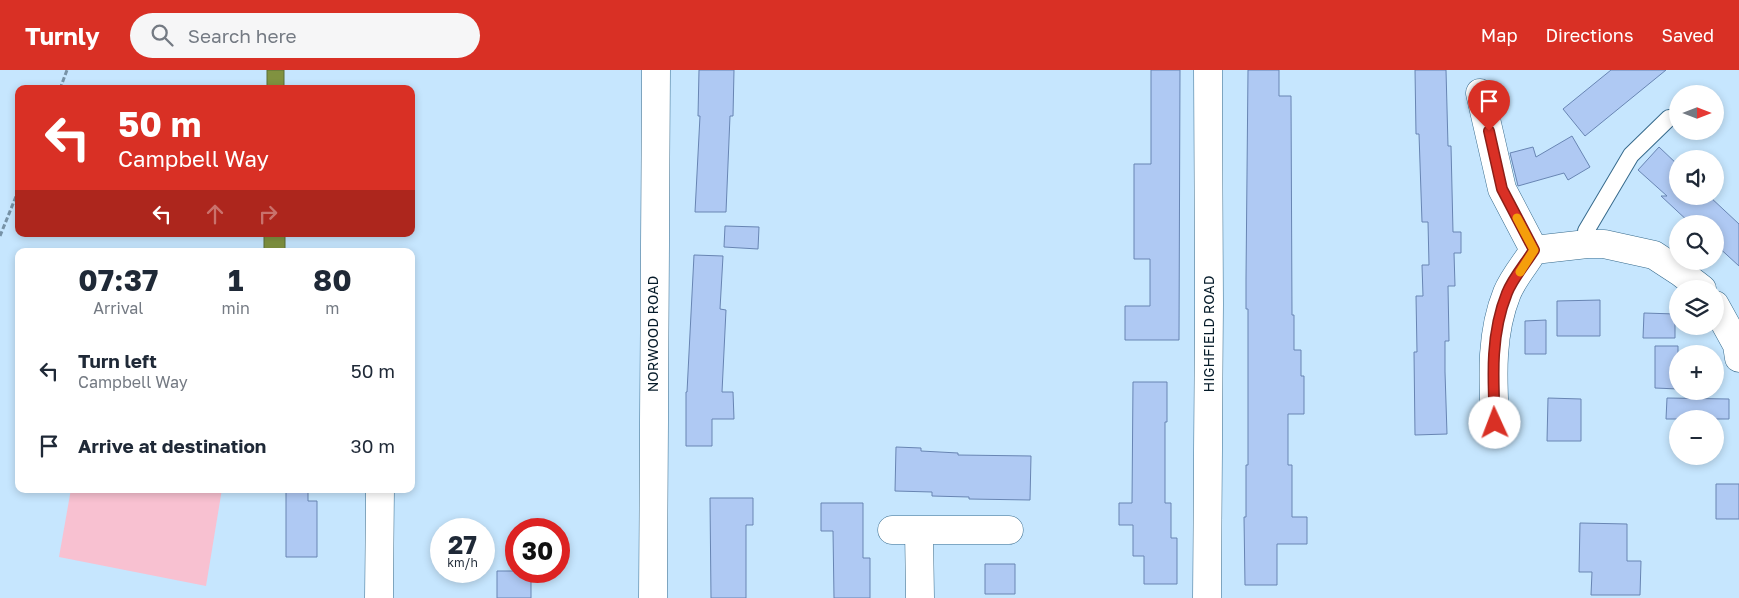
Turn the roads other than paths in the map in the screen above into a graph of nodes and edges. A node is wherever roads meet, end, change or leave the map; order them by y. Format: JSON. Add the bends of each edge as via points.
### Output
{"nodes":[{"id":1,"x":656,"y":70,"type":"edge"},
{"id":2,"x":1208,"y":70,"type":"edge"},
{"id":3,"x":1480,"y":93,"type":"dead end"},
{"id":4,"x":1669,"y":118,"type":"dead end"},
{"id":5,"x":1587,"y":244,"type":"junction"},
{"id":6,"x":1534,"y":250,"type":"junction"},
{"id":7,"x":1690,"y":280,"type":"edge"},
{"id":8,"x":1724,"y":322,"type":"edge"},
{"id":9,"x":1738,"y":349,"type":"edge"},
{"id":10,"x":1495,"y":423,"type":"dead end"},
{"id":11,"x":380,"y":493,"type":"edge"},
{"id":12,"x":892,"y":530,"type":"dead end"},
{"id":13,"x":919,"y":530,"type":"junction"},
{"id":14,"x":1009,"y":530,"type":"dead end"},
{"id":15,"x":379,"y":598,"type":"edge"},
{"id":16,"x":652,"y":598,"type":"edge"},
{"id":17,"x":920,"y":598,"type":"edge"},
{"id":18,"x":1207,"y":598,"type":"edge"}],
"edges":[{"from":1,"to":16,"type":"street","name":"NORWOOD ROAD"},
{"from":2,"to":18,"type":"street","name":"HIGHFIELD ROAD"},
{"from":3,"to":6,"type":"street","via":[[1502,189]]},
{"from":4,"to":5,"type":"lane","via":[[1631,155],[1586,231]]},
{"from":5,"to":6,"type":"street"},
{"from":5,"to":7,"type":"street","via":[[1604,244],[1654,255]]},
{"from":6,"to":10,"type":"street","via":[[1507,291],[1496,331],[1493,371]]},
{"from":8,"to":9,"type":"street"},
{"from":11,"to":15,"type":"street"},
{"from":12,"to":13,"type":"street"},
{"from":13,"to":14,"type":"street"},
{"from":13,"to":17,"type":"street"}]}
